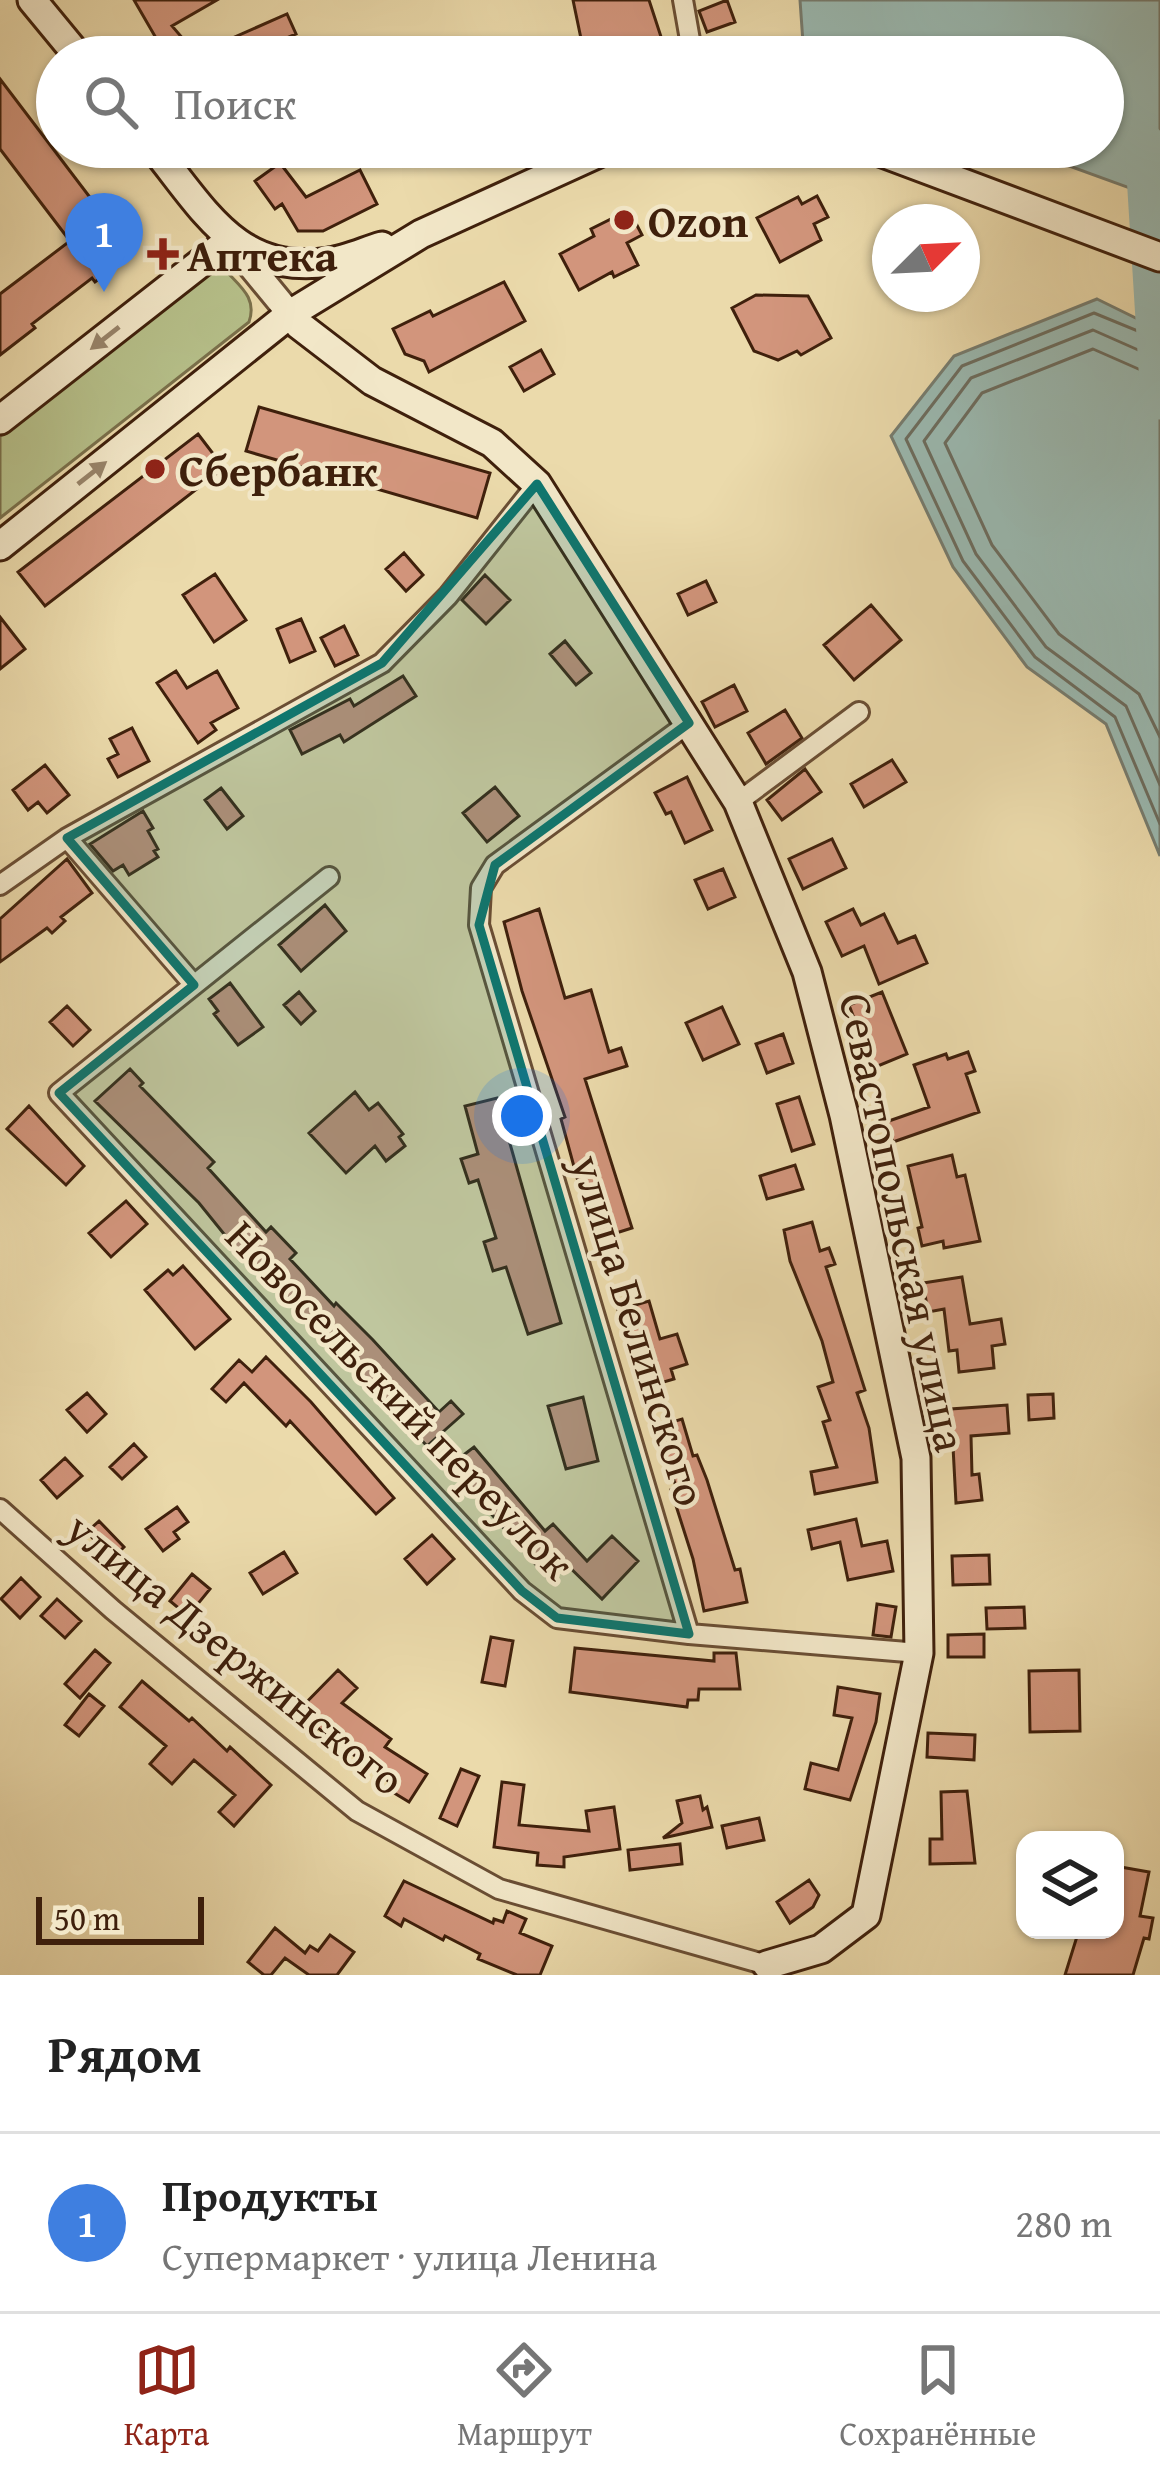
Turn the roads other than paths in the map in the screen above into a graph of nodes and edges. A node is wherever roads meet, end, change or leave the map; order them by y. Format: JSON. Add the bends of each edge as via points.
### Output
{"nodes":[{"id":1,"x":32,"y":0,"type":"edge"},
{"id":2,"x":683,"y":0,"type":"edge"},
{"id":3,"x":62,"y":36,"type":"edge"},
{"id":4,"x":689,"y":36,"type":"edge"},
{"id":5,"x":170,"y":168,"type":"edge"},
{"id":6,"x":566,"y":168,"type":"edge"},
{"id":7,"x":923,"y":168,"type":"edge"},
{"id":8,"x":421,"y":234,"type":"junction"},
{"id":9,"x":230,"y":240,"type":"junction"},
{"id":10,"x":1160,"y":257,"type":"edge"},
{"id":11,"x":290,"y":314,"type":"junction"},
{"id":12,"x":0,"y":420,"type":"edge"},
{"id":13,"x":537,"y":484,"type":"junction"},
{"id":14,"x":0,"y":546,"type":"edge"},
{"id":15,"x":859,"y":712,"type":"dead end"},
{"id":16,"x":689,"y":723,"type":"junction"},
{"id":17,"x":738,"y":802,"type":"junction"},
{"id":18,"x":67,"y":838,"type":"junction"},
{"id":19,"x":329,"y":877,"type":"dead end"},
{"id":20,"x":0,"y":885,"type":"edge"},
{"id":21,"x":194,"y":985,"type":"junction"},
{"id":22,"x":0,"y":1509,"type":"edge"},
{"id":23,"x":689,"y":1634,"type":"junction"},
{"id":24,"x":919,"y":1654,"type":"junction"},
{"id":25,"x":760,"y":1970,"type":"edge"},
{"id":26,"x":796,"y":1975,"type":"edge"}],
"edges":[{"from":1,"to":3,"type":"main road"},
{"from":2,"to":4,"type":"street"},
{"from":5,"to":9,"type":"main road","name":"Севастопольская улица"},
{"from":6,"to":8,"type":"main road"},
{"from":7,"to":10,"type":"main road"},
{"from":8,"to":9,"type":"main road","via":[[329,262],[276,263]]},
{"from":8,"to":11,"type":"main road"},
{"from":9,"to":11,"type":"street","name":"Севастопольская улица"},
{"from":9,"to":12,"type":"main road","one_way":true},
{"from":11,"to":13,"type":"main road","name":"Севастопольская улица","via":[[372,381],[492,442]]},
{"from":14,"to":11,"type":"main road","one_way":true},
{"from":13,"to":16,"type":"main road","name":"Севастопольская улица"},
{"from":13,"to":18,"type":"street","via":[[382,664]]},
{"from":15,"to":17,"type":"street"},
{"from":16,"to":17,"type":"main road","name":"Севастопольская улица"},
{"from":16,"to":23,"type":"street","name":"улица Белинского","via":[[495,865],[481,888],[479,925]]},
{"from":17,"to":24,"type":"main road","name":"Севастопольская улица","via":[[807,972],[879,1273],[916,1458]]},
{"from":18,"to":20,"type":"street"},
{"from":18,"to":21,"type":"street"},
{"from":19,"to":21,"type":"street","name":"Новосельский переулок"},
{"from":21,"to":23,"type":"street","name":"Новосельский переулок","via":[[59,1093],[522,1592],[556,1618]]},
{"from":22,"to":25,"type":"street","name":"улица Дзержинского","via":[[357,1811],[499,1889]]},
{"from":23,"to":24,"type":"street","name":"Новосельский переулок"},
{"from":24,"to":25,"type":"main road","name":"Севастопольская улица","via":[[866,1915],[821,1949]]},
{"from":25,"to":26,"type":"main road"}]}
